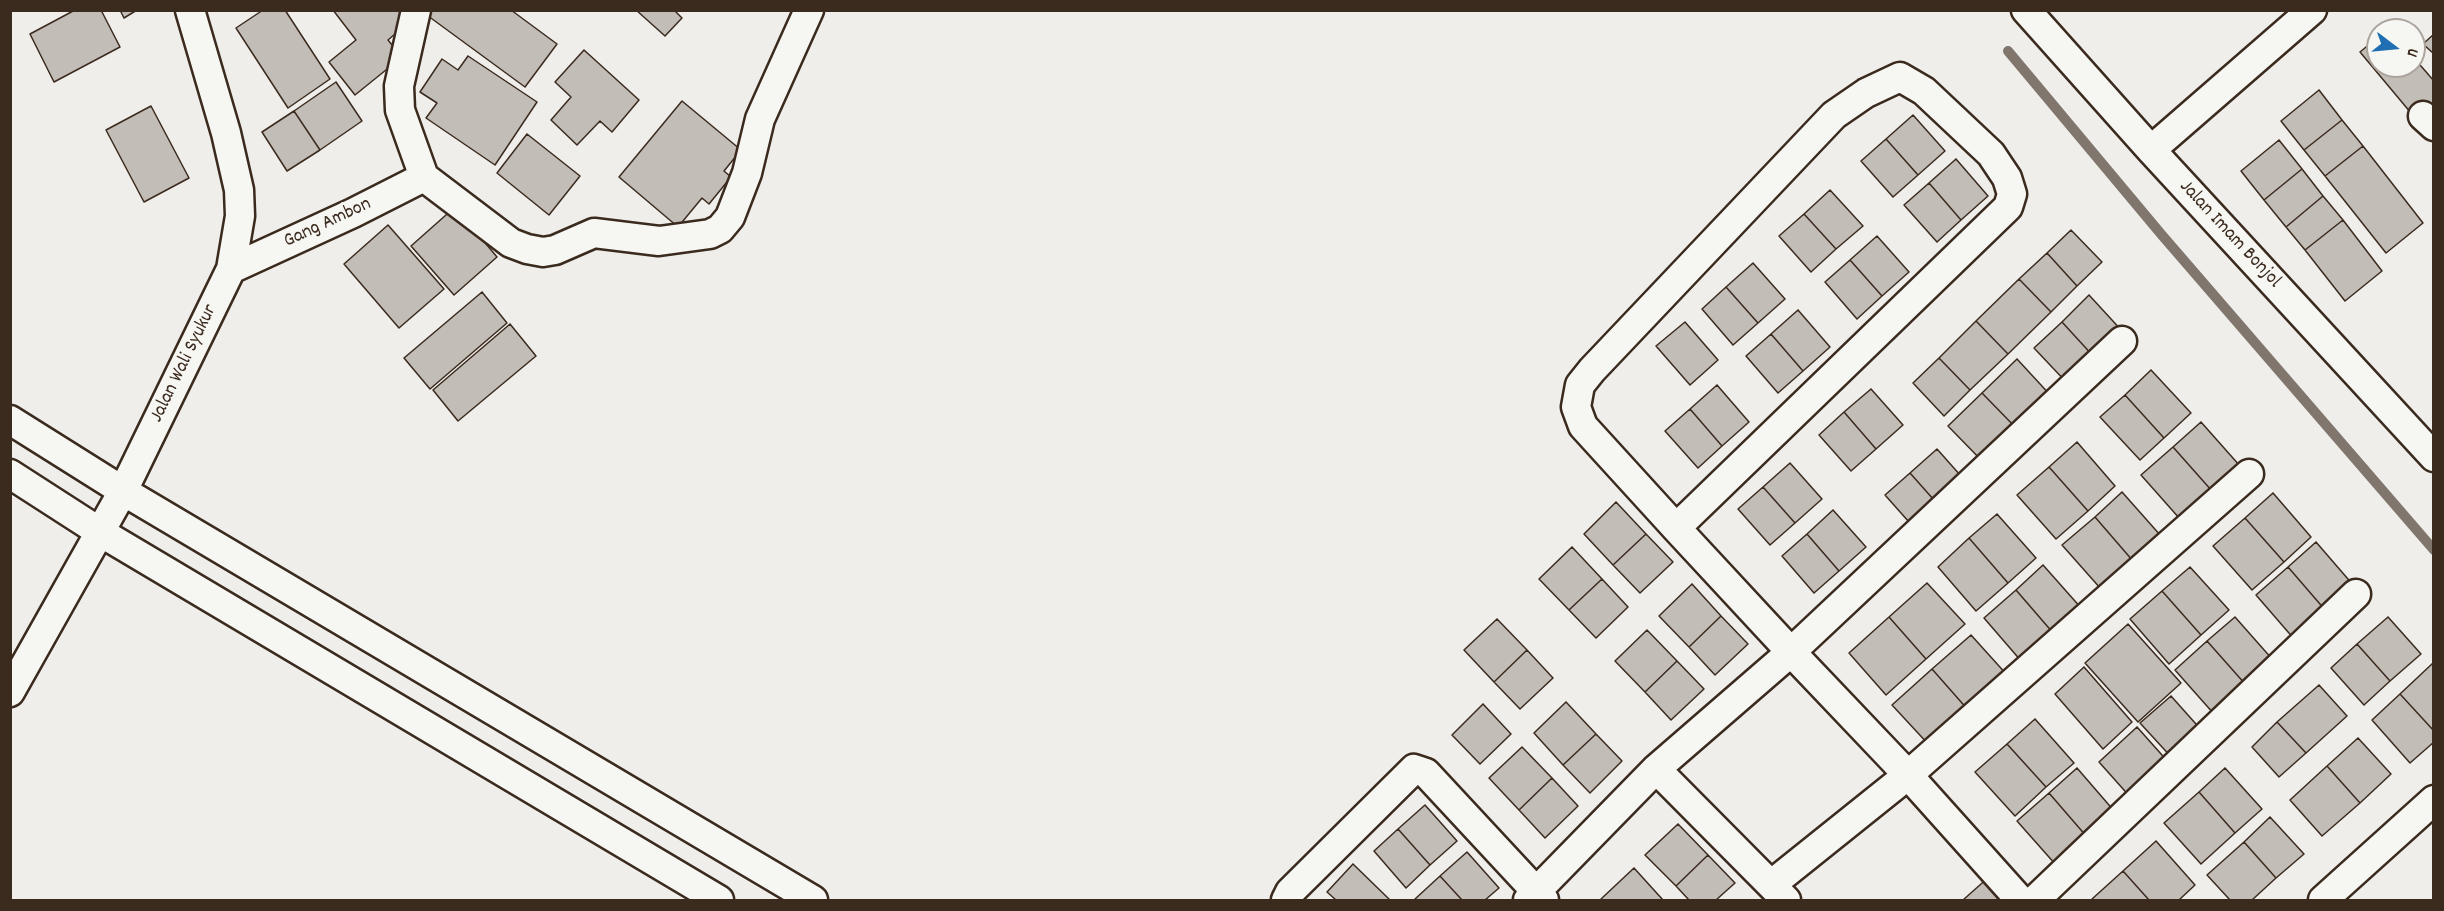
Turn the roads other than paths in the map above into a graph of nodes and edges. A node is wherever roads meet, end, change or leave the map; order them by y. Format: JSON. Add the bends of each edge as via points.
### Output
{"nodes":[{"id":1,"x":189,"y":10,"type":"edge"},
{"id":2,"x":416,"y":10,"type":"edge"},
{"id":3,"x":808,"y":10,"type":"edge"},
{"id":4,"x":2026,"y":10,"type":"edge"},
{"id":5,"x":2312,"y":10,"type":"edge"},
{"id":6,"x":2151,"y":150,"type":"junction"},
{"id":7,"x":424,"y":177,"type":"junction"},
{"id":8,"x":231,"y":269,"type":"junction"},
{"id":9,"x":2122,"y":341,"type":"dead end"},
{"id":10,"x":10,"y":420,"type":"edge"},
{"id":11,"x":2433,"y":457,"type":"edge"},
{"id":12,"x":10,"y":474,"type":"edge"},
{"id":13,"x":2249,"y":474,"type":"dead end"},
{"id":14,"x":123,"y":491,"type":"junction"},
{"id":15,"x":1676,"y":528,"type":"junction"},
{"id":16,"x":100,"y":532,"type":"junction"},
{"id":17,"x":2356,"y":594,"type":"dead end"},
{"id":18,"x":1791,"y":652,"type":"junction"},
{"id":19,"x":10,"y":693,"type":"edge"},
{"id":20,"x":1656,"y":769,"type":"junction"},
{"id":21,"x":1908,"y":775,"type":"junction"},
{"id":22,"x":2433,"y":800,"type":"edge"},
{"id":23,"x":1779,"y":892,"type":"edge"},
{"id":24,"x":1536,"y":898,"type":"edge"},
{"id":25,"x":719,"y":900,"type":"edge"},
{"id":26,"x":813,"y":900,"type":"edge"},
{"id":27,"x":1286,"y":900,"type":"edge"},
{"id":28,"x":2020,"y":900,"type":"edge"},
{"id":29,"x":2035,"y":900,"type":"edge"},
{"id":30,"x":2323,"y":900,"type":"edge"}],
"edges":[{"from":1,"to":8,"type":"street","name":"Jalan Wali Syukur","via":[[239,190],[240,216]]},
{"from":2,"to":7,"type":"street","via":[[399,86],[400,110]]},
{"from":3,"to":7,"type":"street","via":[[760,119],[747,173],[730,217],[710,234],[659,241],[594,233],[555,250],[527,249],[511,243]]},
{"from":4,"to":6,"type":"street","name":"Jalan Imam Bonjol"},
{"from":5,"to":6,"type":"street"},
{"from":6,"to":11,"type":"street","name":"Jalan Imam Bonjol"},
{"from":7,"to":8,"type":"street","name":"Gang Ambon"},
{"from":8,"to":14,"type":"street","name":"Jalan Wali Syukur"},
{"from":9,"to":18,"type":"street"},
{"from":10,"to":14,"type":"street"},
{"from":12,"to":16,"type":"street"},
{"from":13,"to":21,"type":"street"},
{"from":14,"to":16,"type":"street","name":"Jalan Wali Syukur"},
{"from":14,"to":26,"type":"street"},
{"from":15,"to":15,"type":"street","via":[[1583,426],[1576,407],[1580,385],[1834,116],[1866,93],[1900,78],[1924,92],[1991,154],[2007,178],[2012,194],[2008,207]]},
{"from":15,"to":18,"type":"street"},
{"from":16,"to":19,"type":"street","name":"Jalan Wali Syukur"},
{"from":16,"to":25,"type":"street"},
{"from":17,"to":29,"type":"street"},
{"from":18,"to":20,"type":"street"},
{"from":18,"to":21,"type":"street"},
{"from":20,"to":23,"type":"street"},
{"from":20,"to":24,"type":"street"},
{"from":21,"to":23,"type":"street"},
{"from":21,"to":28,"type":"street"},
{"from":22,"to":30,"type":"street"},
{"from":24,"to":27,"type":"street","via":[[1426,773],[1414,769]]}]}
